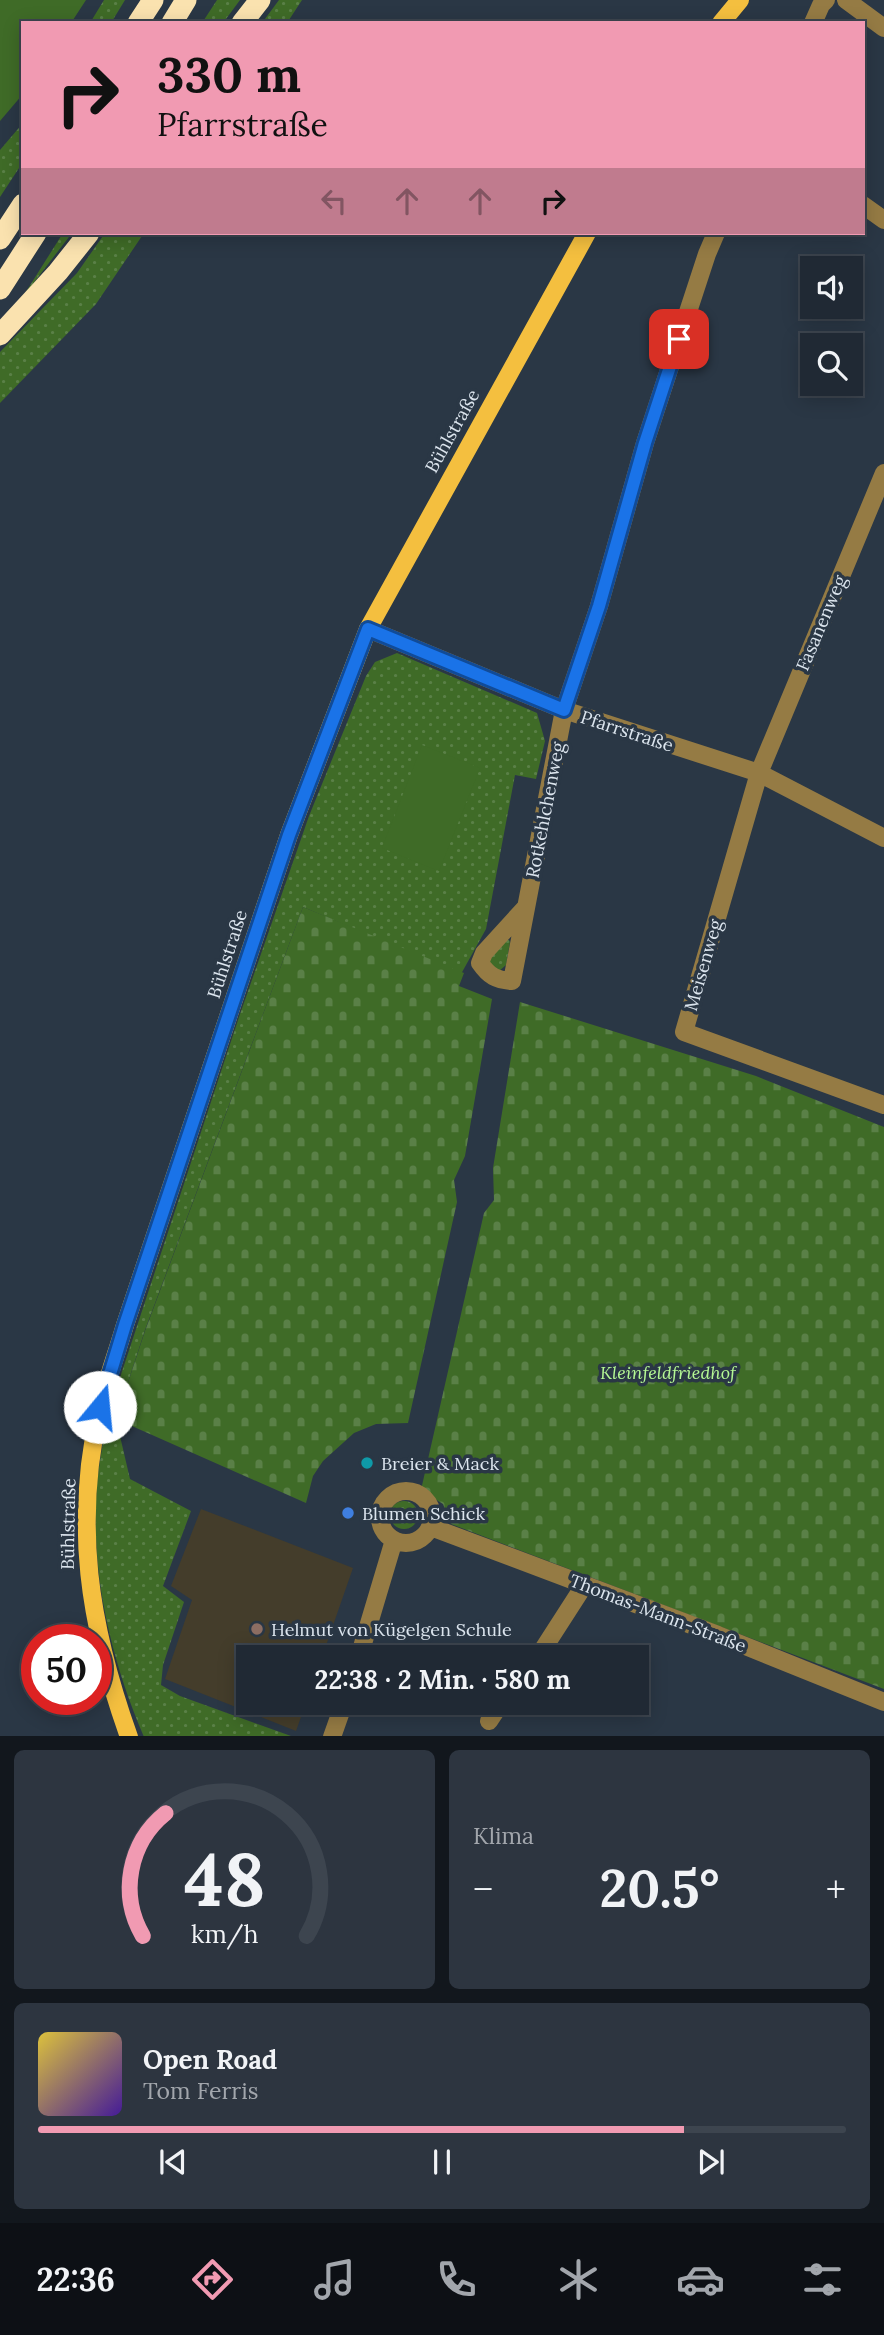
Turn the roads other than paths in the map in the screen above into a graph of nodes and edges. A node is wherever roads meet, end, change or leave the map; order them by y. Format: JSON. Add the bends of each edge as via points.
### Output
{"nodes":[{"id":1,"x":153,"y":0,"type":"edge"},
{"id":2,"x":186,"y":0,"type":"edge"},
{"id":3,"x":260,"y":0,"type":"edge"},
{"id":4,"x":740,"y":0,"type":"edge"},
{"id":5,"x":826,"y":0,"type":"edge"},
{"id":6,"x":846,"y":0,"type":"edge"},
{"id":7,"x":139,"y":21,"type":"edge"},
{"id":8,"x":173,"y":21,"type":"edge"},
{"id":9,"x":244,"y":21,"type":"edge"},
{"id":10,"x":723,"y":21,"type":"edge"},
{"id":11,"x":814,"y":21,"type":"edge"},
{"id":12,"x":884,"y":27,"type":"edge"},
{"id":13,"x":865,"y":206,"type":"edge"},
{"id":14,"x":21,"y":207,"type":"edge"},
{"id":15,"x":884,"y":220,"type":"edge"},
{"id":16,"x":35,"y":235,"type":"edge"},
{"id":17,"x":87,"y":235,"type":"edge"},
{"id":18,"x":586,"y":235,"type":"edge"},
{"id":19,"x":715,"y":235,"type":"edge"},
{"id":20,"x":0,"y":239,"type":"edge"},
{"id":21,"x":0,"y":289,"type":"edge"},
{"id":22,"x":0,"y":335,"type":"edge"},
{"id":23,"x":884,"y":473,"type":"edge"},
{"id":24,"x":368,"y":629,"type":"junction"},
{"id":25,"x":564,"y":710,"type":"junction"},
{"id":26,"x":759,"y":773,"type":"junction"},
{"id":27,"x":884,"y":838,"type":"edge"},
{"id":28,"x":526,"y":907,"type":"junction"},
{"id":29,"x":884,"y":1105,"type":"edge"},
{"id":30,"x":430,"y":1527,"type":"junction"},
{"id":31,"x":394,"y":1540,"type":"junction"},
{"id":32,"x":585,"y":1584,"type":"junction"},
{"id":33,"x":363,"y":1645,"type":"edge"},
{"id":34,"x":546,"y":1645,"type":"edge"},
{"id":35,"x":884,"y":1702,"type":"edge"},
{"id":36,"x":340,"y":1715,"type":"edge"},
{"id":37,"x":493,"y":1715,"type":"edge"},
{"id":38,"x":489,"y":1721,"type":"dead end"},
{"id":39,"x":129,"y":1736,"type":"edge"},
{"id":40,"x":332,"y":1736,"type":"edge"}],
"edges":[{"from":1,"to":7,"type":"highway"},
{"from":2,"to":8,"type":"highway"},
{"from":3,"to":9,"type":"highway"},
{"from":4,"to":10,"type":"main road"},
{"from":5,"to":11,"type":"street"},
{"from":6,"to":12,"type":"street"},
{"from":13,"to":15,"type":"street"},
{"from":14,"to":20,"type":"highway"},
{"from":16,"to":21,"type":"highway"},
{"from":17,"to":22,"type":"highway"},
{"from":18,"to":24,"type":"main road","name":"Bühlstraße"},
{"from":19,"to":25,"type":"street","name":"Rotkehlchenweg","via":[[645,443]]},
{"from":23,"to":26,"type":"street","name":"Fasanenweg"},
{"from":24,"to":25,"type":"street","name":"Pfarrstraße"},
{"from":24,"to":39,"type":"main road","name":"Bühlstraße","via":[[289,835],[100,1407],[87,1486],[89,1581],[99,1640]]},
{"from":25,"to":26,"type":"street","name":"Pfarrstraße"},
{"from":25,"to":28,"type":"street","name":"Rotkehlchenweg"},
{"from":26,"to":27,"type":"street","name":"Pfarrstraße"},
{"from":26,"to":29,"type":"street","name":"Meisenweg","via":[[684,1032]]},
{"from":28,"to":28,"type":"street","name":"Rotkehlchenweg","via":[[480,963],[486,973],[511,987]]},
{"from":30,"to":31,"type":"street","via":[[413,1542]]},
{"from":30,"to":31,"type":"street","via":[[432,1511],[423,1496],[399,1491],[387,1498],[381,1510],[382,1527]]},
{"from":30,"to":32,"type":"street","name":"Thomas-Mann-Straße"},
{"from":31,"to":33,"type":"street"},
{"from":32,"to":34,"type":"street"},
{"from":32,"to":35,"type":"street","name":"Thomas-Mann-Straße"},
{"from":36,"to":40,"type":"street"},
{"from":37,"to":38,"type":"street"}]}
